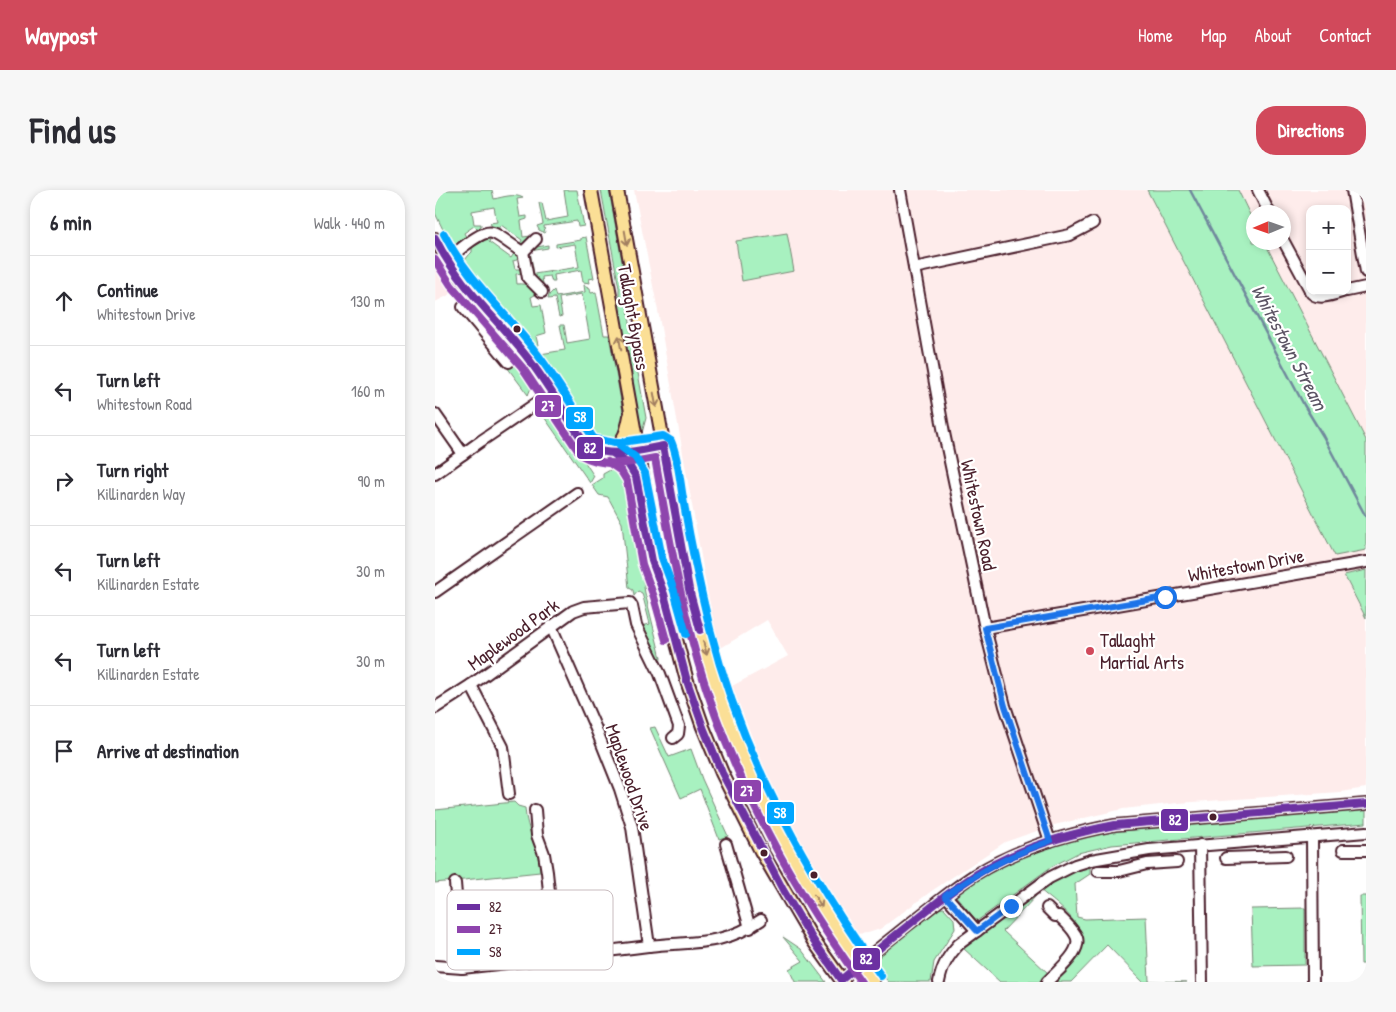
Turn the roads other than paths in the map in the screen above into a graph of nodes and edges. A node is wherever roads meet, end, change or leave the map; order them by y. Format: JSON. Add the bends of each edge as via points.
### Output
{"nodes":[{"id":1,"x":583,"y":190,"type":"edge"},
{"id":2,"x":591,"y":190,"type":"edge"},
{"id":3,"x":617,"y":190,"type":"edge"},
{"id":4,"x":900,"y":190,"type":"edge"},
{"id":5,"x":1258,"y":190,"type":"edge"},
{"id":6,"x":1352,"y":190,"type":"edge"},
{"id":7,"x":1266,"y":205,"type":"edge"},
{"id":8,"x":597,"y":223,"type":"junction"},
{"id":9,"x":1093,"y":223,"type":"dead end"},
{"id":10,"x":435,"y":238,"type":"edge"},
{"id":11,"x":536,"y":239,"type":"dead end"},
{"id":12,"x":1288,"y":250,"type":"edge"},
{"id":13,"x":523,"y":252,"type":"junction"},
{"id":14,"x":446,"y":260,"type":"junction"},
{"id":15,"x":913,"y":268,"type":"junction"},
{"id":16,"x":1366,"y":272,"type":"edge"},
{"id":17,"x":1306,"y":283,"type":"edge"},
{"id":18,"x":1366,"y":287,"type":"edge"},
{"id":19,"x":1351,"y":290,"type":"edge"},
{"id":20,"x":542,"y":292,"type":"dead end"},
{"id":21,"x":1312,"y":295,"type":"edge"},
{"id":22,"x":1330,"y":295,"type":"edge"},
{"id":23,"x":463,"y":307,"type":"dead end"},
{"id":24,"x":498,"y":323,"type":"junction"},
{"id":25,"x":486,"y":333,"type":"junction"},
{"id":26,"x":509,"y":362,"type":"dead end"},
{"id":27,"x":550,"y":394,"type":"junction"},
{"id":28,"x":631,"y":408,"type":"junction"},
{"id":29,"x":435,"y":414,"type":"edge"},
{"id":30,"x":663,"y":446,"type":"junction"},
{"id":31,"x":639,"y":450,"type":"junction"},
{"id":32,"x":463,"y":454,"type":"junction"},
{"id":33,"x":609,"y":454,"type":"junction"},
{"id":34,"x":435,"y":474,"type":"edge"},
{"id":35,"x":577,"y":493,"type":"dead end"},
{"id":36,"x":1366,"y":562,"type":"edge"},
{"id":37,"x":435,"y":592,"type":"edge"},
{"id":38,"x":664,"y":594,"type":"junction"},
{"id":39,"x":551,"y":626,"type":"junction"},
{"id":40,"x":985,"y":628,"type":"junction"},
{"id":41,"x":471,"y":686,"type":"junction"},
{"id":42,"x":435,"y":708,"type":"edge"},
{"id":43,"x":673,"y":738,"type":"dead end"},
{"id":44,"x":509,"y":794,"type":"dead end"},
{"id":45,"x":1366,"y":804,"type":"edge"},
{"id":46,"x":535,"y":810,"type":"dead end"},
{"id":47,"x":1363,"y":832,"type":"edge"},
{"id":48,"x":1312,"y":837,"type":"junction"},
{"id":49,"x":1050,"y":841,"type":"junction"},
{"id":50,"x":1248,"y":841,"type":"junction"},
{"id":51,"x":726,"y":844,"type":"dead end"},
{"id":52,"x":1200,"y":846,"type":"junction"},
{"id":53,"x":1343,"y":850,"type":"dead end"},
{"id":54,"x":1363,"y":850,"type":"edge"},
{"id":55,"x":1133,"y":852,"type":"junction"},
{"id":56,"x":1286,"y":856,"type":"dead end"},
{"id":57,"x":1249,"y":857,"type":"junction"},
{"id":58,"x":1226,"y":858,"type":"dead end"},
{"id":59,"x":1177,"y":862,"type":"dead end"},
{"id":60,"x":1135,"y":868,"type":"junction"},
{"id":61,"x":1098,"y":871,"type":"dead end"},
{"id":62,"x":455,"y":883,"type":"dead end"},
{"id":63,"x":456,"y":890,"type":"edge"},
{"id":64,"x":549,"y":890,"type":"edge"},
{"id":65,"x":945,"y":896,"type":"junction"},
{"id":66,"x":1047,"y":908,"type":"dead end"},
{"id":67,"x":761,"y":920,"type":"dead end"},
{"id":68,"x":750,"y":928,"type":"junction"},
{"id":69,"x":977,"y":931,"type":"junction"},
{"id":70,"x":649,"y":946,"type":"junction"},
{"id":71,"x":613,"y":951,"type":"edge"},
{"id":72,"x":860,"y":964,"type":"junction"},
{"id":73,"x":842,"y":981,"type":"edge"},
{"id":74,"x":873,"y":982,"type":"edge"},
{"id":75,"x":939,"y":982,"type":"edge"},
{"id":76,"x":1047,"y":982,"type":"edge"},
{"id":77,"x":1202,"y":982,"type":"edge"},
{"id":78,"x":1313,"y":982,"type":"edge"}],
"edges":[{"from":1,"to":8,"type":"main road"},
{"from":2,"to":8,"type":"main road","name":"Tallaght Bypass"},
{"from":3,"to":30,"type":"main road","name":"Tallaght Bypass","one_way":true},
{"from":4,"to":15,"type":"street","name":"Whitestown Road"},
{"from":5,"to":7,"type":"street"},
{"from":6,"to":16,"type":"street"},
{"from":28,"to":8,"type":"main road","name":"Tallaght Bypass","one_way":true},
{"from":9,"to":15,"type":"street","via":[[1070,235]]},
{"from":10,"to":14,"type":"street"},
{"from":11,"to":13,"type":"street"},
{"from":12,"to":17,"type":"street"},
{"from":13,"to":14,"type":"street","via":[[488,233]]},
{"from":13,"to":20,"type":"street","via":[[528,278]]},
{"from":14,"to":24,"type":"street"},
{"from":15,"to":40,"type":"street","name":"Whitestown Road"},
{"from":18,"to":19,"type":"street"},
{"from":21,"to":22,"type":"street","via":[[1318,298]]},
{"from":23,"to":25,"type":"street"},
{"from":24,"to":25,"type":"street"},
{"from":24,"to":27,"type":"street","via":[[530,361]]},
{"from":25,"to":26,"type":"street"},
{"from":27,"to":32,"type":"street"},
{"from":27,"to":33,"type":"street","via":[[587,447]]},
{"from":28,"to":31,"type":"main road","name":"Tallaght Bypass"},
{"from":28,"to":33,"type":"main road","via":[[624,439]]},
{"from":29,"to":32,"type":"street"},
{"from":30,"to":31,"type":"street"},
{"from":30,"to":72,"type":"main road","name":"Tallaght Bypass","one_way":true,"via":[[689,589],[708,661],[746,766],[788,851]]},
{"from":31,"to":33,"type":"street"},
{"from":31,"to":38,"type":"main road","name":"Tallaght Bypass"},
{"from":32,"to":34,"type":"street"},
{"from":33,"to":38,"type":"main road","via":[[628,464],[636,477],[651,561]]},
{"from":35,"to":37,"type":"street"},
{"from":36,"to":40,"type":"street","name":"Whitestown Drive"},
{"from":38,"to":73,"type":"main road","via":[[687,681],[722,773],[783,890]]},
{"from":39,"to":41,"type":"street","name":"Maplewood Park"},
{"from":39,"to":43,"type":"street","name":"Maplewood Park","via":[[577,609],[630,603],[636,625],[660,674],[679,726],[678,734]]},
{"from":39,"to":70,"type":"street","name":"Maplewood Drive","via":[[633,827]]},
{"from":40,"to":49,"type":"street","name":"Whitestown Road","via":[[1005,706]]},
{"from":41,"to":42,"type":"street","name":"Maplewood Park"},
{"from":41,"to":44,"type":"street","via":[[503,747]]},
{"from":45,"to":49,"type":"street","via":[[1115,825]]},
{"from":46,"to":64,"type":"street"},
{"from":47,"to":48,"type":"street"},
{"from":47,"to":54,"type":"street"},
{"from":48,"to":50,"type":"street"},
{"from":48,"to":78,"type":"street"},
{"from":49,"to":65,"type":"street","via":[[1004,859]]},
{"from":50,"to":52,"type":"street"},
{"from":50,"to":57,"type":"street"},
{"from":51,"to":68,"type":"street"},
{"from":52,"to":55,"type":"street"},
{"from":52,"to":77,"type":"street"},
{"from":53,"to":54,"type":"street"},
{"from":55,"to":60,"type":"street"},
{"from":55,"to":69,"type":"street","via":[[1091,860],[1061,871]]},
{"from":56,"to":57,"type":"street"},
{"from":57,"to":58,"type":"street"},
{"from":59,"to":60,"type":"street"},
{"from":60,"to":61,"type":"street"},
{"from":62,"to":63,"type":"street"},
{"from":65,"to":69,"type":"street"},
{"from":65,"to":72,"type":"street"},
{"from":66,"to":76,"type":"street","via":[[1077,935],[1078,942],[1075,953]]},
{"from":67,"to":68,"type":"street"},
{"from":68,"to":70,"type":"street","via":[[717,941]]},
{"from":69,"to":75,"type":"street","via":[[949,954]]},
{"from":70,"to":71,"type":"street"},
{"from":72,"to":73,"type":"street"},
{"from":72,"to":74,"type":"main road","name":"Tallaght Bypass"}]}
